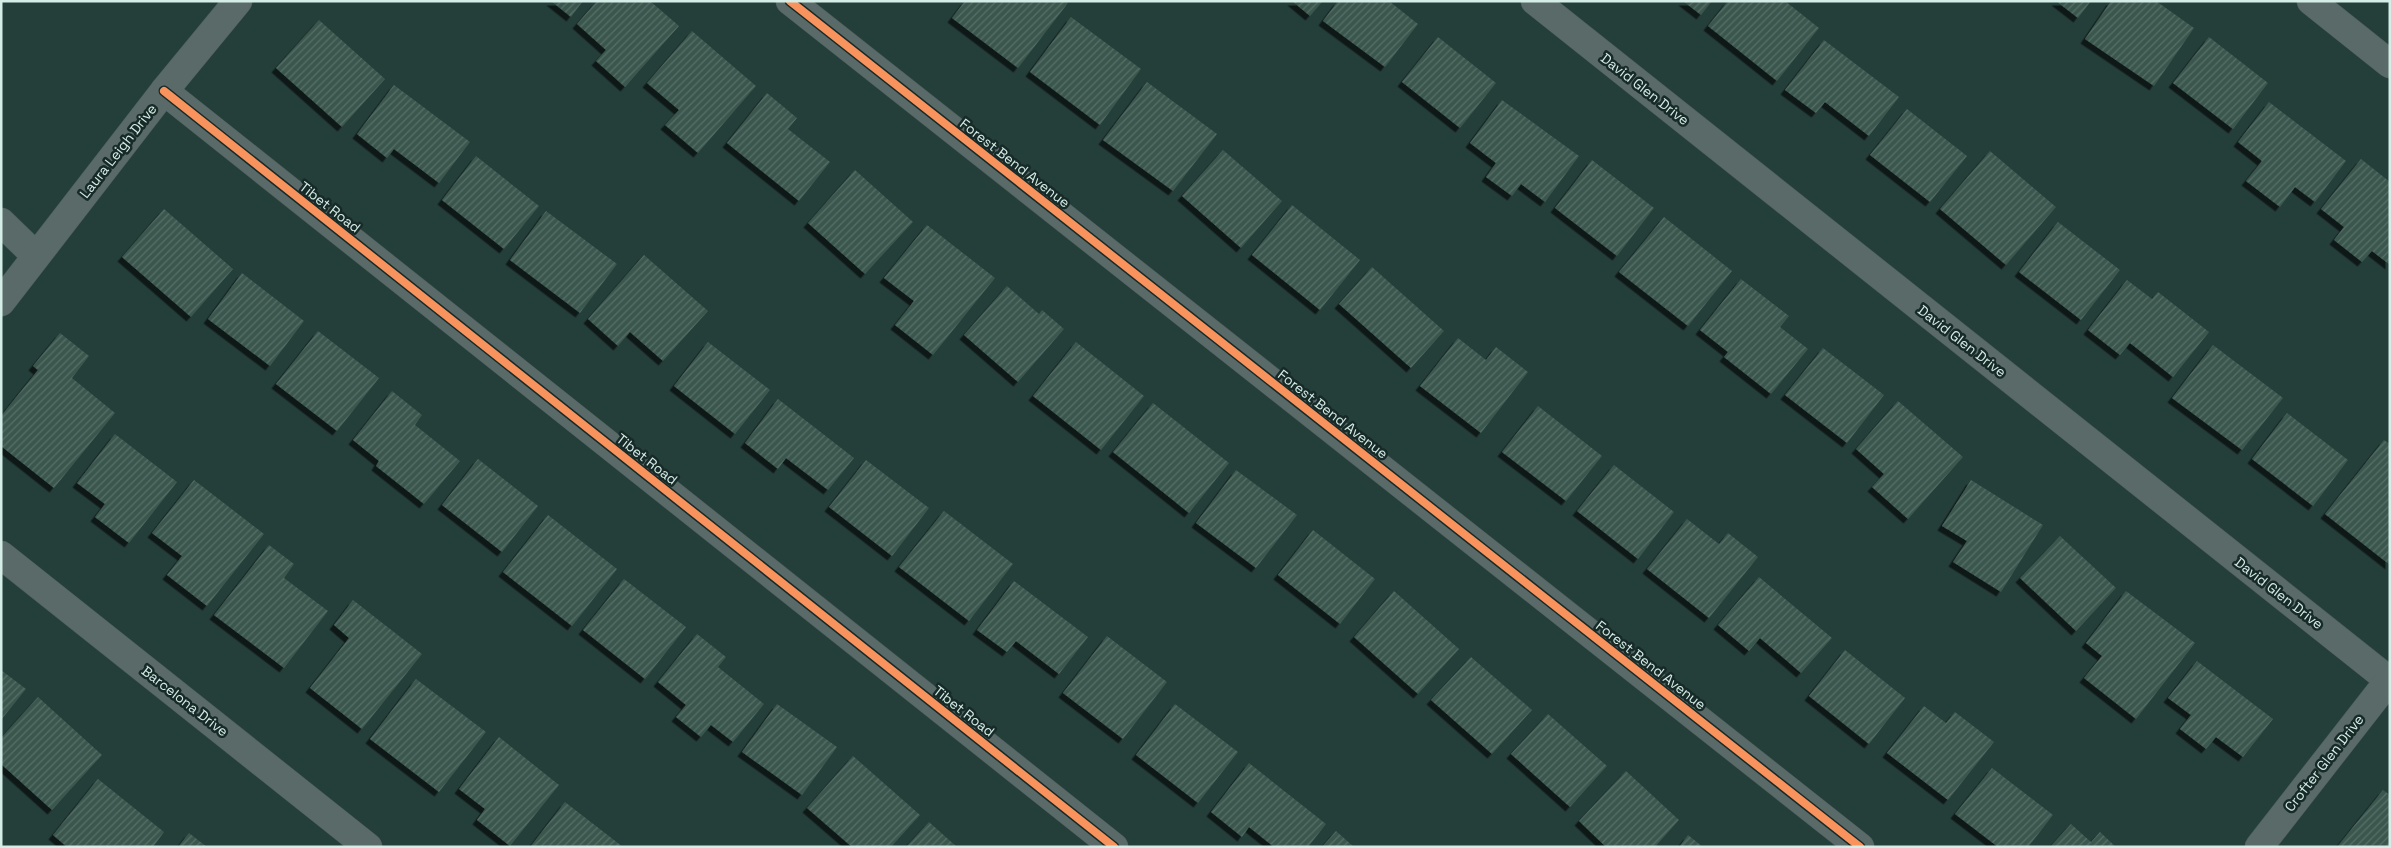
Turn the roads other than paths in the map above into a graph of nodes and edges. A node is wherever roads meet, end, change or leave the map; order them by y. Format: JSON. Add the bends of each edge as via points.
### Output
{"nodes":[{"id":1,"x":238,"y":1,"type":"edge"},
{"id":2,"x":790,"y":1,"type":"edge"},
{"id":3,"x":1535,"y":1,"type":"edge"},
{"id":4,"x":2312,"y":1,"type":"edge"},
{"id":5,"x":2390,"y":64,"type":"edge"},
{"id":6,"x":164,"y":91,"type":"junction"},
{"id":7,"x":1,"y":222,"type":"edge"},
{"id":8,"x":36,"y":256,"type":"junction"},
{"id":9,"x":1,"y":302,"type":"edge"},
{"id":10,"x":1,"y":555,"type":"edge"},
{"id":11,"x":2389,"y":680,"type":"edge"},
{"id":12,"x":368,"y":847,"type":"edge"},
{"id":13,"x":1114,"y":847,"type":"edge"},
{"id":14,"x":1860,"y":847,"type":"edge"},
{"id":15,"x":2259,"y":847,"type":"edge"}],
"edges":[{"from":1,"to":6,"type":"street","name":"Laura Leigh Drive"},
{"from":2,"to":14,"type":"street","name":"Forest Bend Avenue"},
{"from":3,"to":11,"type":"street","name":"David Glen Drive"},
{"from":4,"to":5,"type":"street"},
{"from":6,"to":8,"type":"street","name":"Laura Leigh Drive"},
{"from":6,"to":13,"type":"street","name":"Tibet Road"},
{"from":7,"to":8,"type":"street"},
{"from":8,"to":9,"type":"street","name":"Laura Leigh Drive"},
{"from":10,"to":12,"type":"street","name":"Barcelona Drive"},
{"from":11,"to":15,"type":"street","name":"Crofter Glen Drive"}]}
